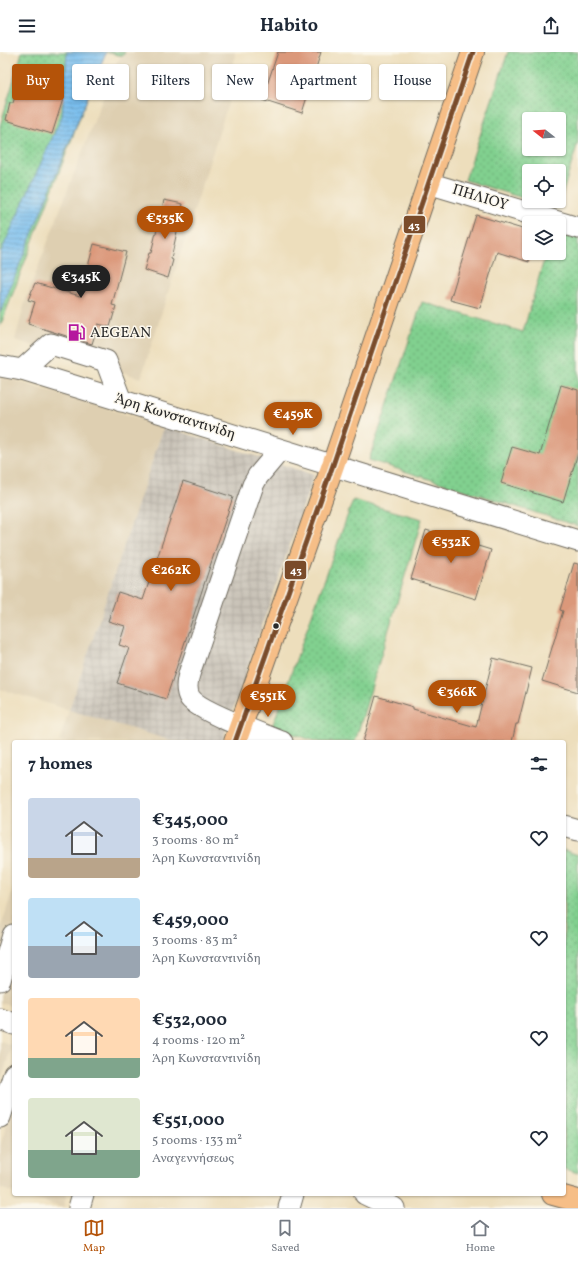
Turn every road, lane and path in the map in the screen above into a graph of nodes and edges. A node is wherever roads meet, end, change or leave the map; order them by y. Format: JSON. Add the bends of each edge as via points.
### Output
{"nodes":[{"id":1,"x":473,"y":52,"type":"edge"},
{"id":2,"x":428,"y":183,"type":"junction"},
{"id":3,"x":578,"y":228,"type":"edge"},
{"id":4,"x":0,"y":366,"type":"edge"},
{"id":5,"x":22,"y":370,"type":"junction"},
{"id":6,"x":121,"y":401,"type":"junction"},
{"id":7,"x":280,"y":450,"type":"junction"},
{"id":8,"x":333,"y":465,"type":"junction"},
{"id":9,"x":578,"y":540,"type":"edge"},
{"id":10,"x":238,"y":734,"type":"edge"},
{"id":11,"x":271,"y":740,"type":"edge"},
{"id":12,"x":566,"y":827,"type":"edge"},
{"id":13,"x":578,"y":830,"type":"edge"},
{"id":14,"x":12,"y":941,"type":"edge"},
{"id":15,"x":0,"y":980,"type":"edge"},
{"id":16,"x":0,"y":1019,"type":"edge"},
{"id":17,"x":12,"y":1023,"type":"edge"},
{"id":18,"x":12,"y":1080,"type":"edge"},
{"id":19,"x":0,"y":1117,"type":"edge"},
{"id":20,"x":82,"y":1196,"type":"edge"},
{"id":21,"x":292,"y":1196,"type":"edge"},
{"id":22,"x":369,"y":1196,"type":"edge"},
{"id":23,"x":560,"y":1196,"type":"edge"},
{"id":24,"x":578,"y":1201,"type":"edge"},
{"id":25,"x":79,"y":1208,"type":"edge"},
{"id":26,"x":289,"y":1208,"type":"edge"},
{"id":27,"x":394,"y":1208,"type":"edge"}],
"edges":[{"from":1,"to":2,"type":"main road"},
{"from":2,"to":3,"type":"street","name":"ΠΗΛΙΟΥ"},
{"from":2,"to":8,"type":"main road"},
{"from":4,"to":5,"type":"street","name":"Άρη Κωνσταντινίδη"},
{"from":5,"to":6,"type":"street","name":"Άρη Κωνσταντινίδη"},
{"from":5,"to":6,"type":"street","via":[[51,344],[106,361]]},
{"from":6,"to":7,"type":"street","name":"Άρη Κωνσταντινίδη"},
{"from":7,"to":8,"type":"street","name":"Άρη Κωνσταντινίδη"},
{"from":7,"to":10,"type":"street","via":[[253,485],[187,682],[188,694],[194,703]]},
{"from":8,"to":9,"type":"street","name":"Άρη Κωνσταντινίδη"},
{"from":8,"to":10,"type":"main road"},
{"from":10,"to":11,"type":"street"},
{"from":12,"to":13,"type":"street"},
{"from":14,"to":15,"type":"street"},
{"from":16,"to":17,"type":"street"},
{"from":18,"to":19,"type":"street"},
{"from":20,"to":25,"type":"street"},
{"from":21,"to":26,"type":"street"},
{"from":22,"to":27,"type":"street"},
{"from":23,"to":24,"type":"main road"}]}
